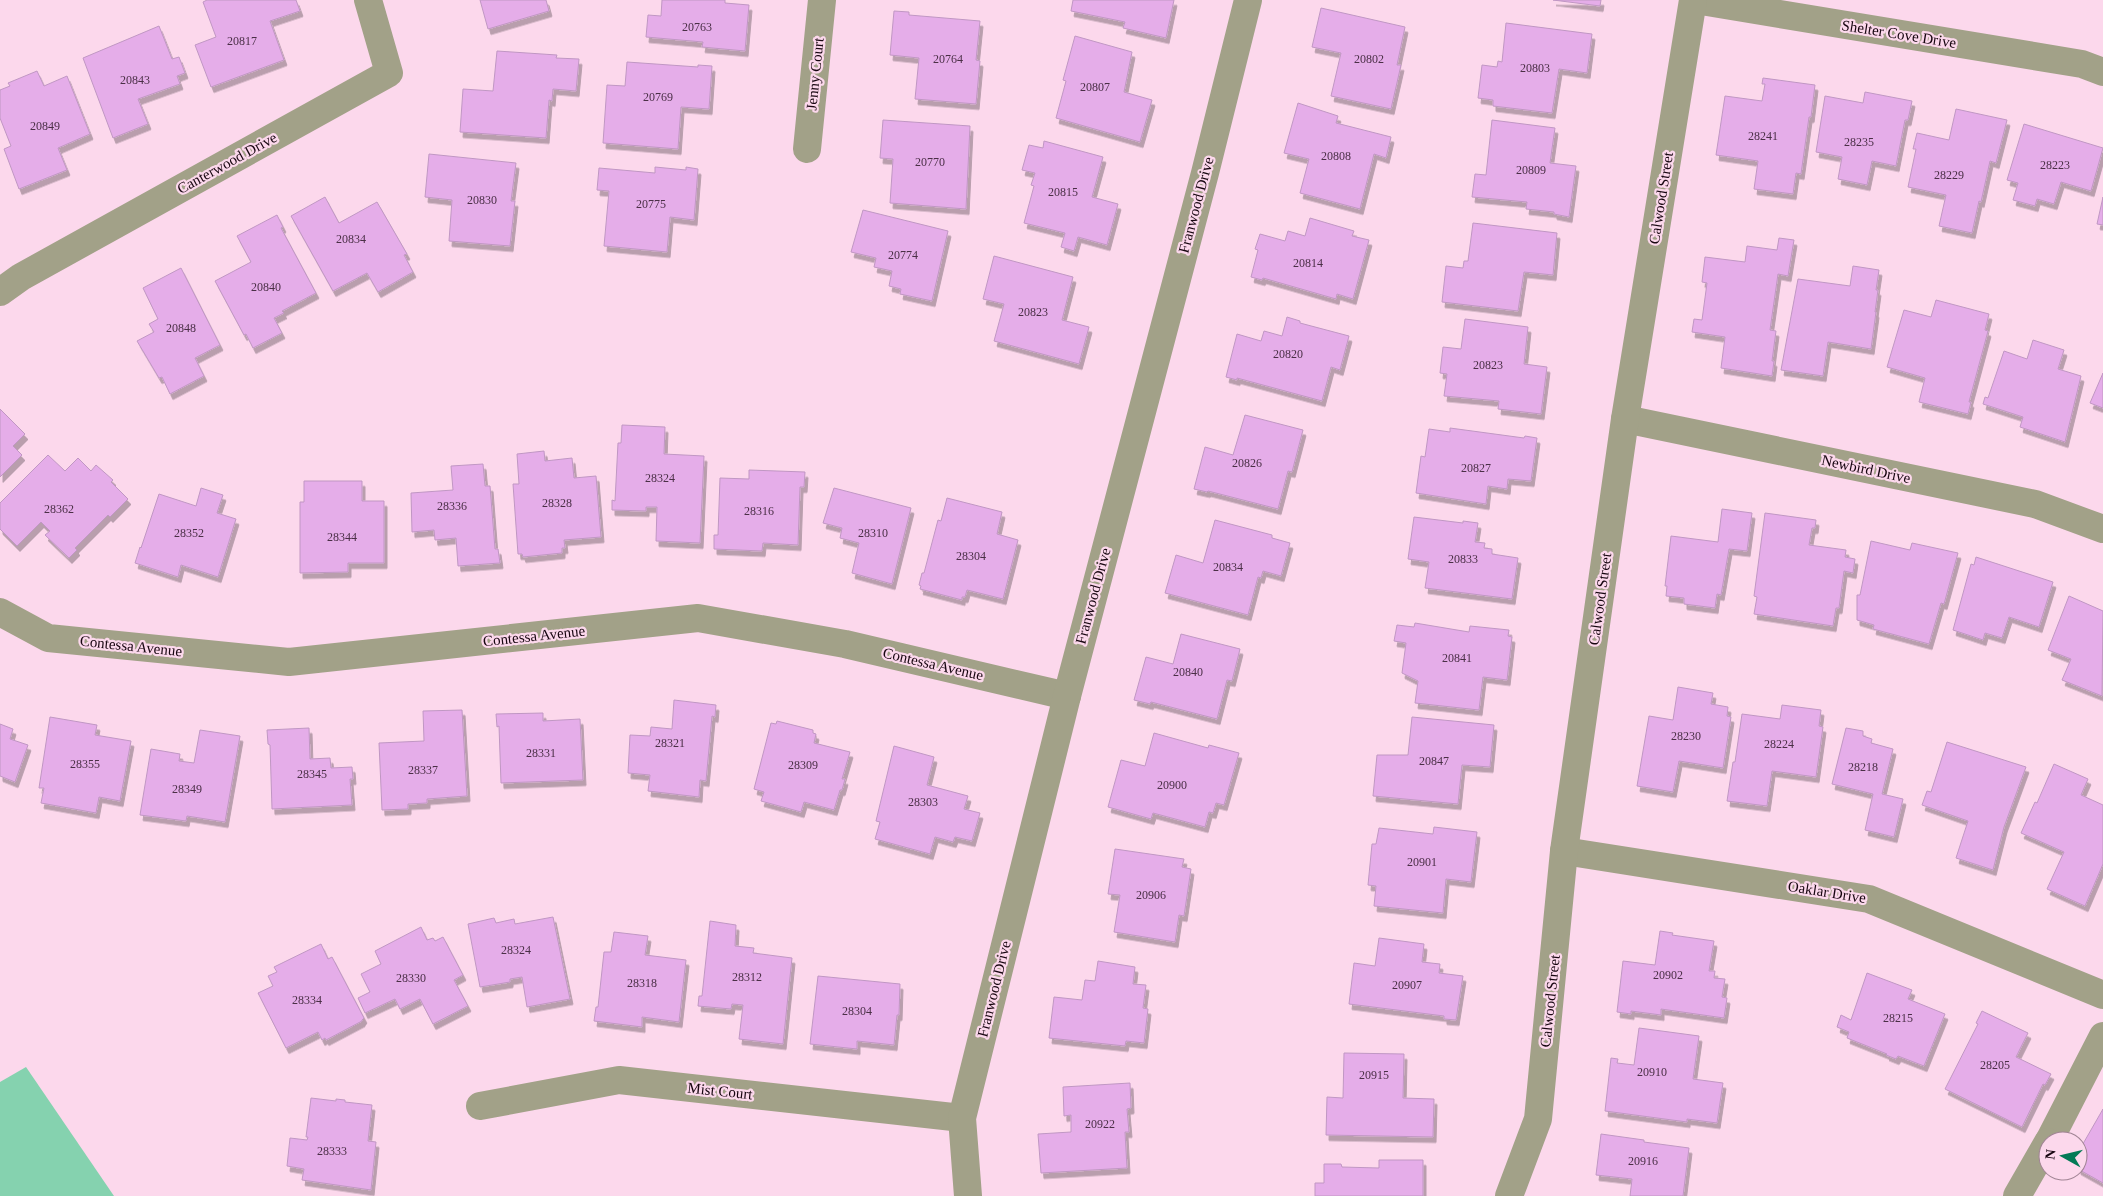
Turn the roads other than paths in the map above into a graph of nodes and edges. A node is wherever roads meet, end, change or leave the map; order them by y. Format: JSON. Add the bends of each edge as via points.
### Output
{"nodes":[{"id":1,"x":368,"y":0,"type":"edge"},
{"id":2,"x":822,"y":0,"type":"edge"},
{"id":3,"x":1248,"y":0,"type":"edge"},
{"id":4,"x":1694,"y":0,"type":"edge"},
{"id":5,"x":2103,"y":72,"type":"edge"},
{"id":6,"x":808,"y":149,"type":"dead end"},
{"id":7,"x":0,"y":292,"type":"edge"},
{"id":8,"x":1625,"y":419,"type":"junction"},
{"id":9,"x":2103,"y":529,"type":"edge"},
{"id":10,"x":0,"y":612,"type":"edge"},
{"id":11,"x":1067,"y":696,"type":"junction"},
{"id":12,"x":1564,"y":851,"type":"junction"},
{"id":13,"x":2103,"y":995,"type":"edge"},
{"id":14,"x":2103,"y":1036,"type":"edge"},
{"id":15,"x":480,"y":1106,"type":"dead end"},
{"id":16,"x":962,"y":1118,"type":"junction"},
{"id":17,"x":2054,"y":1131,"type":"edge"},
{"id":18,"x":2038,"y":1159,"type":"edge"},
{"id":19,"x":968,"y":1196,"type":"edge"},
{"id":20,"x":1510,"y":1196,"type":"edge"},
{"id":21,"x":2017,"y":1196,"type":"edge"}],
"edges":[{"from":1,"to":7,"type":"street","name":"Canterwood Drive","via":[[390,73],[21,277]]},
{"from":2,"to":6,"type":"street","name":"Jenny Court"},
{"from":3,"to":11,"type":"street","name":"Franwood Drive"},
{"from":4,"to":5,"type":"street","name":"Shelter Cove Drive","via":[[2082,64]]},
{"from":4,"to":8,"type":"street","name":"Calwood Street"},
{"from":8,"to":9,"type":"street","name":"Newbird Drive","via":[[2035,504]]},
{"from":8,"to":12,"type":"street","name":"Calwood Street"},
{"from":10,"to":11,"type":"street","name":"Contessa Avenue","via":[[48,638],[289,662],[698,618],[845,644]]},
{"from":11,"to":16,"type":"street","name":"Franwood Drive"},
{"from":12,"to":13,"type":"street","name":"Oaklar Drive","via":[[1870,898]]},
{"from":12,"to":20,"type":"street","name":"Calwood Street","via":[[1538,1120]]},
{"from":14,"to":17,"type":"street"},
{"from":15,"to":16,"type":"street","name":"Mist Court","via":[[619,1080]]},
{"from":16,"to":19,"type":"street","name":"Franwood Drive"},
{"from":18,"to":21,"type":"street"}]}
